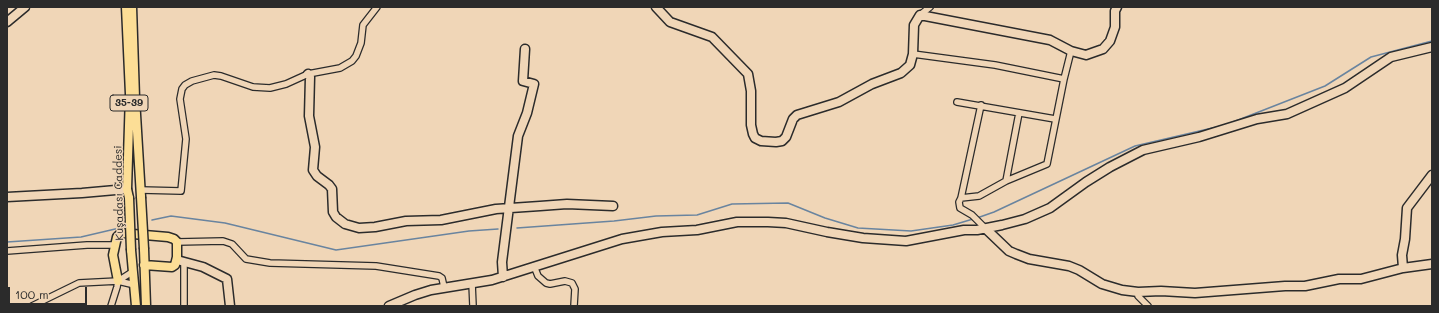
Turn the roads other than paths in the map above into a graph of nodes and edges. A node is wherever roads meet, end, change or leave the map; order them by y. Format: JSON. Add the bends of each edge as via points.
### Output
{"nodes":[{"id":1,"x":25,"y":7,"type":"edge"},
{"id":2,"x":126,"y":7,"type":"edge"},
{"id":3,"x":132,"y":7,"type":"edge"},
{"id":4,"x":378,"y":7,"type":"edge"},
{"id":5,"x":656,"y":7,"type":"edge"},
{"id":6,"x":930,"y":7,"type":"edge"},
{"id":7,"x":1117,"y":7,"type":"edge"},
{"id":8,"x":920,"y":15,"type":"junction"},
{"id":9,"x":7,"y":22,"type":"edge"},
{"id":10,"x":1432,"y":47,"type":"edge"},
{"id":11,"x":525,"y":48,"type":"dead end"},
{"id":12,"x":1071,"y":51,"type":"junction"},
{"id":13,"x":913,"y":54,"type":"junction"},
{"id":14,"x":308,"y":74,"type":"junction"},
{"id":15,"x":1064,"y":79,"type":"junction"},
{"id":16,"x":957,"y":102,"type":"dead end"},
{"id":17,"x":981,"y":105,"type":"junction"},
{"id":18,"x":1019,"y":113,"type":"junction"},
{"id":19,"x":1055,"y":119,"type":"junction"},
{"id":20,"x":1432,"y":175,"type":"edge"},
{"id":21,"x":1006,"y":181,"type":"junction"},
{"id":22,"x":127,"y":189,"type":"junction"},
{"id":23,"x":141,"y":193,"type":"junction"},
{"id":24,"x":7,"y":197,"type":"edge"},
{"id":25,"x":961,"y":198,"type":"junction"},
{"id":26,"x":613,"y":206,"type":"dead end"},
{"id":27,"x":509,"y":209,"type":"junction"},
{"id":28,"x":986,"y":229,"type":"junction"},
{"id":29,"x":176,"y":242,"type":"junction"},
{"id":30,"x":115,"y":246,"type":"junction"},
{"id":31,"x":7,"y":251,"type":"edge"},
{"id":32,"x":180,"y":261,"type":"junction"},
{"id":33,"x":1432,"y":264,"type":"edge"},
{"id":34,"x":144,"y":265,"type":"junction"},
{"id":35,"x":534,"y":266,"type":"junction"},
{"id":36,"x":1403,"y":268,"type":"junction"},
{"id":37,"x":132,"y":272,"type":"junction"},
{"id":38,"x":503,"y":277,"type":"junction"},
{"id":39,"x":118,"y":281,"type":"junction"},
{"id":40,"x":472,"y":283,"type":"junction"},
{"id":41,"x":135,"y":285,"type":"junction"},
{"id":42,"x":444,"y":287,"type":"junction"},
{"id":43,"x":1138,"y":292,"type":"junction"},
{"id":44,"x":32,"y":306,"type":"edge"},
{"id":45,"x":111,"y":306,"type":"edge"},
{"id":46,"x":136,"y":306,"type":"edge"},
{"id":47,"x":146,"y":306,"type":"edge"},
{"id":48,"x":184,"y":306,"type":"edge"},
{"id":49,"x":230,"y":306,"type":"edge"},
{"id":50,"x":389,"y":306,"type":"edge"},
{"id":51,"x":473,"y":306,"type":"edge"},
{"id":52,"x":574,"y":306,"type":"edge"},
{"id":53,"x":1148,"y":306,"type":"edge"}],
"edges":[{"from":1,"to":9,"type":"street"},
{"from":2,"to":22,"type":"main road","name":"Kuşadası Caddesi","number":"35-39","via":[[130,94]]},
{"from":3,"to":23,"type":"main road","name":"Kuşadası Caddesi","number":"35-39"},
{"from":4,"to":14,"type":"street","via":[[363,25],[361,44],[352,60],[340,68]]},
{"from":5,"to":13,"type":"street","via":[[670,22],[712,37],[748,74],[751,125],[755,138],[761,141],[782,141],[797,115],[839,102],[872,84],[901,73],[910,65]]},
{"from":6,"to":8,"type":"street"},
{"from":7,"to":12,"type":"street","via":[[1115,27],[1110,41],[1103,49],[1086,55]]},
{"from":8,"to":12,"type":"street","via":[[1050,40]]},
{"from":8,"to":13,"type":"street","via":[[914,25]]},
{"from":10,"to":28,"type":"street","via":[[1391,57],[1345,88],[1287,114],[1257,119],[1199,137],[1143,150],[1110,167],[1050,208],[1025,219]]},
{"from":11,"to":27,"type":"street","via":[[523,81],[534,84],[518,136]]},
{"from":12,"to":15,"type":"street"},
{"from":13,"to":15,"type":"street","via":[[995,65]]},
{"from":14,"to":23,"type":"street","via":[[270,88],[253,87],[214,75],[185,85],[180,99],[186,139],[181,191]]},
{"from":14,"to":27,"type":"street","via":[[309,116],[315,147],[314,170],[332,189],[333,212],[340,221],[358,228],[375,227]]},
{"from":15,"to":19,"type":"street"},
{"from":16,"to":17,"type":"street"},
{"from":17,"to":18,"type":"street"},
{"from":17,"to":25,"type":"street"},
{"from":18,"to":19,"type":"street"},
{"from":18,"to":21,"type":"street"},
{"from":19,"to":21,"type":"street","via":[[1047,164]]},
{"from":20,"to":36,"type":"street","via":[[1407,208]]},
{"from":21,"to":25,"type":"street","via":[[979,196]]},
{"from":22,"to":24,"type":"street"},
{"from":22,"to":37,"type":"main road","name":"Kuşadası Caddesi","number":"35-39","bridge":true},
{"from":23,"to":34,"type":"main road","name":"Kuşadası Caddesi","number":"35-39","bridge":true},
{"from":25,"to":28,"type":"street","via":[[958,202],[960,208],[972,215]]},
{"from":26,"to":27,"type":"street","via":[[567,204]]},
{"from":27,"to":38,"type":"street","via":[[502,262]]},
{"from":28,"to":35,"type":"street","via":[[964,230],[906,241],[864,238],[786,223],[737,222],[697,230],[662,232],[622,239]]},
{"from":28,"to":43,"type":"street","via":[[1009,251],[1016,254],[1068,266],[1102,284]]},
{"from":29,"to":30,"type":"main road","via":[[168,237],[121,233]]},
{"from":29,"to":32,"type":"main road"},
{"from":29,"to":42,"type":"street","via":[[223,241],[232,244],[246,259],[270,263],[376,266],[439,276]]},
{"from":30,"to":31,"type":"street","via":[[87,245]]},
{"from":30,"to":39,"type":"main road","via":[[113,255]]},
{"from":32,"to":34,"type":"main road","via":[[172,267]]},
{"from":32,"to":48,"type":"street"},
{"from":32,"to":49,"type":"street","via":[[203,267],[227,280]]},
{"from":33,"to":36,"type":"street"},
{"from":34,"to":47,"type":"main road","name":"Kuşadası Caddesi","number":"35-39"},
{"from":35,"to":38,"type":"street"},
{"from":35,"to":52,"type":"street","via":[[538,276],[546,283],[572,283],[575,290]]},
{"from":36,"to":43,"type":"street","via":[[1361,279],[1339,279],[1305,286],[1195,293]]},
{"from":37,"to":39,"type":"street"},
{"from":37,"to":41,"type":"main road","name":"Kuşadası Caddesi","number":"35-39"},
{"from":38,"to":40,"type":"street"},
{"from":39,"to":41,"type":"street"},
{"from":39,"to":44,"type":"street","via":[[79,283]]},
{"from":39,"to":45,"type":"street"},
{"from":40,"to":42,"type":"street"},
{"from":40,"to":51,"type":"street"},
{"from":41,"to":46,"type":"main road","name":"Kuşadası Caddesi","number":"35-39"},
{"from":42,"to":50,"type":"street"},
{"from":43,"to":53,"type":"street","via":[[1138,296]]}]}
